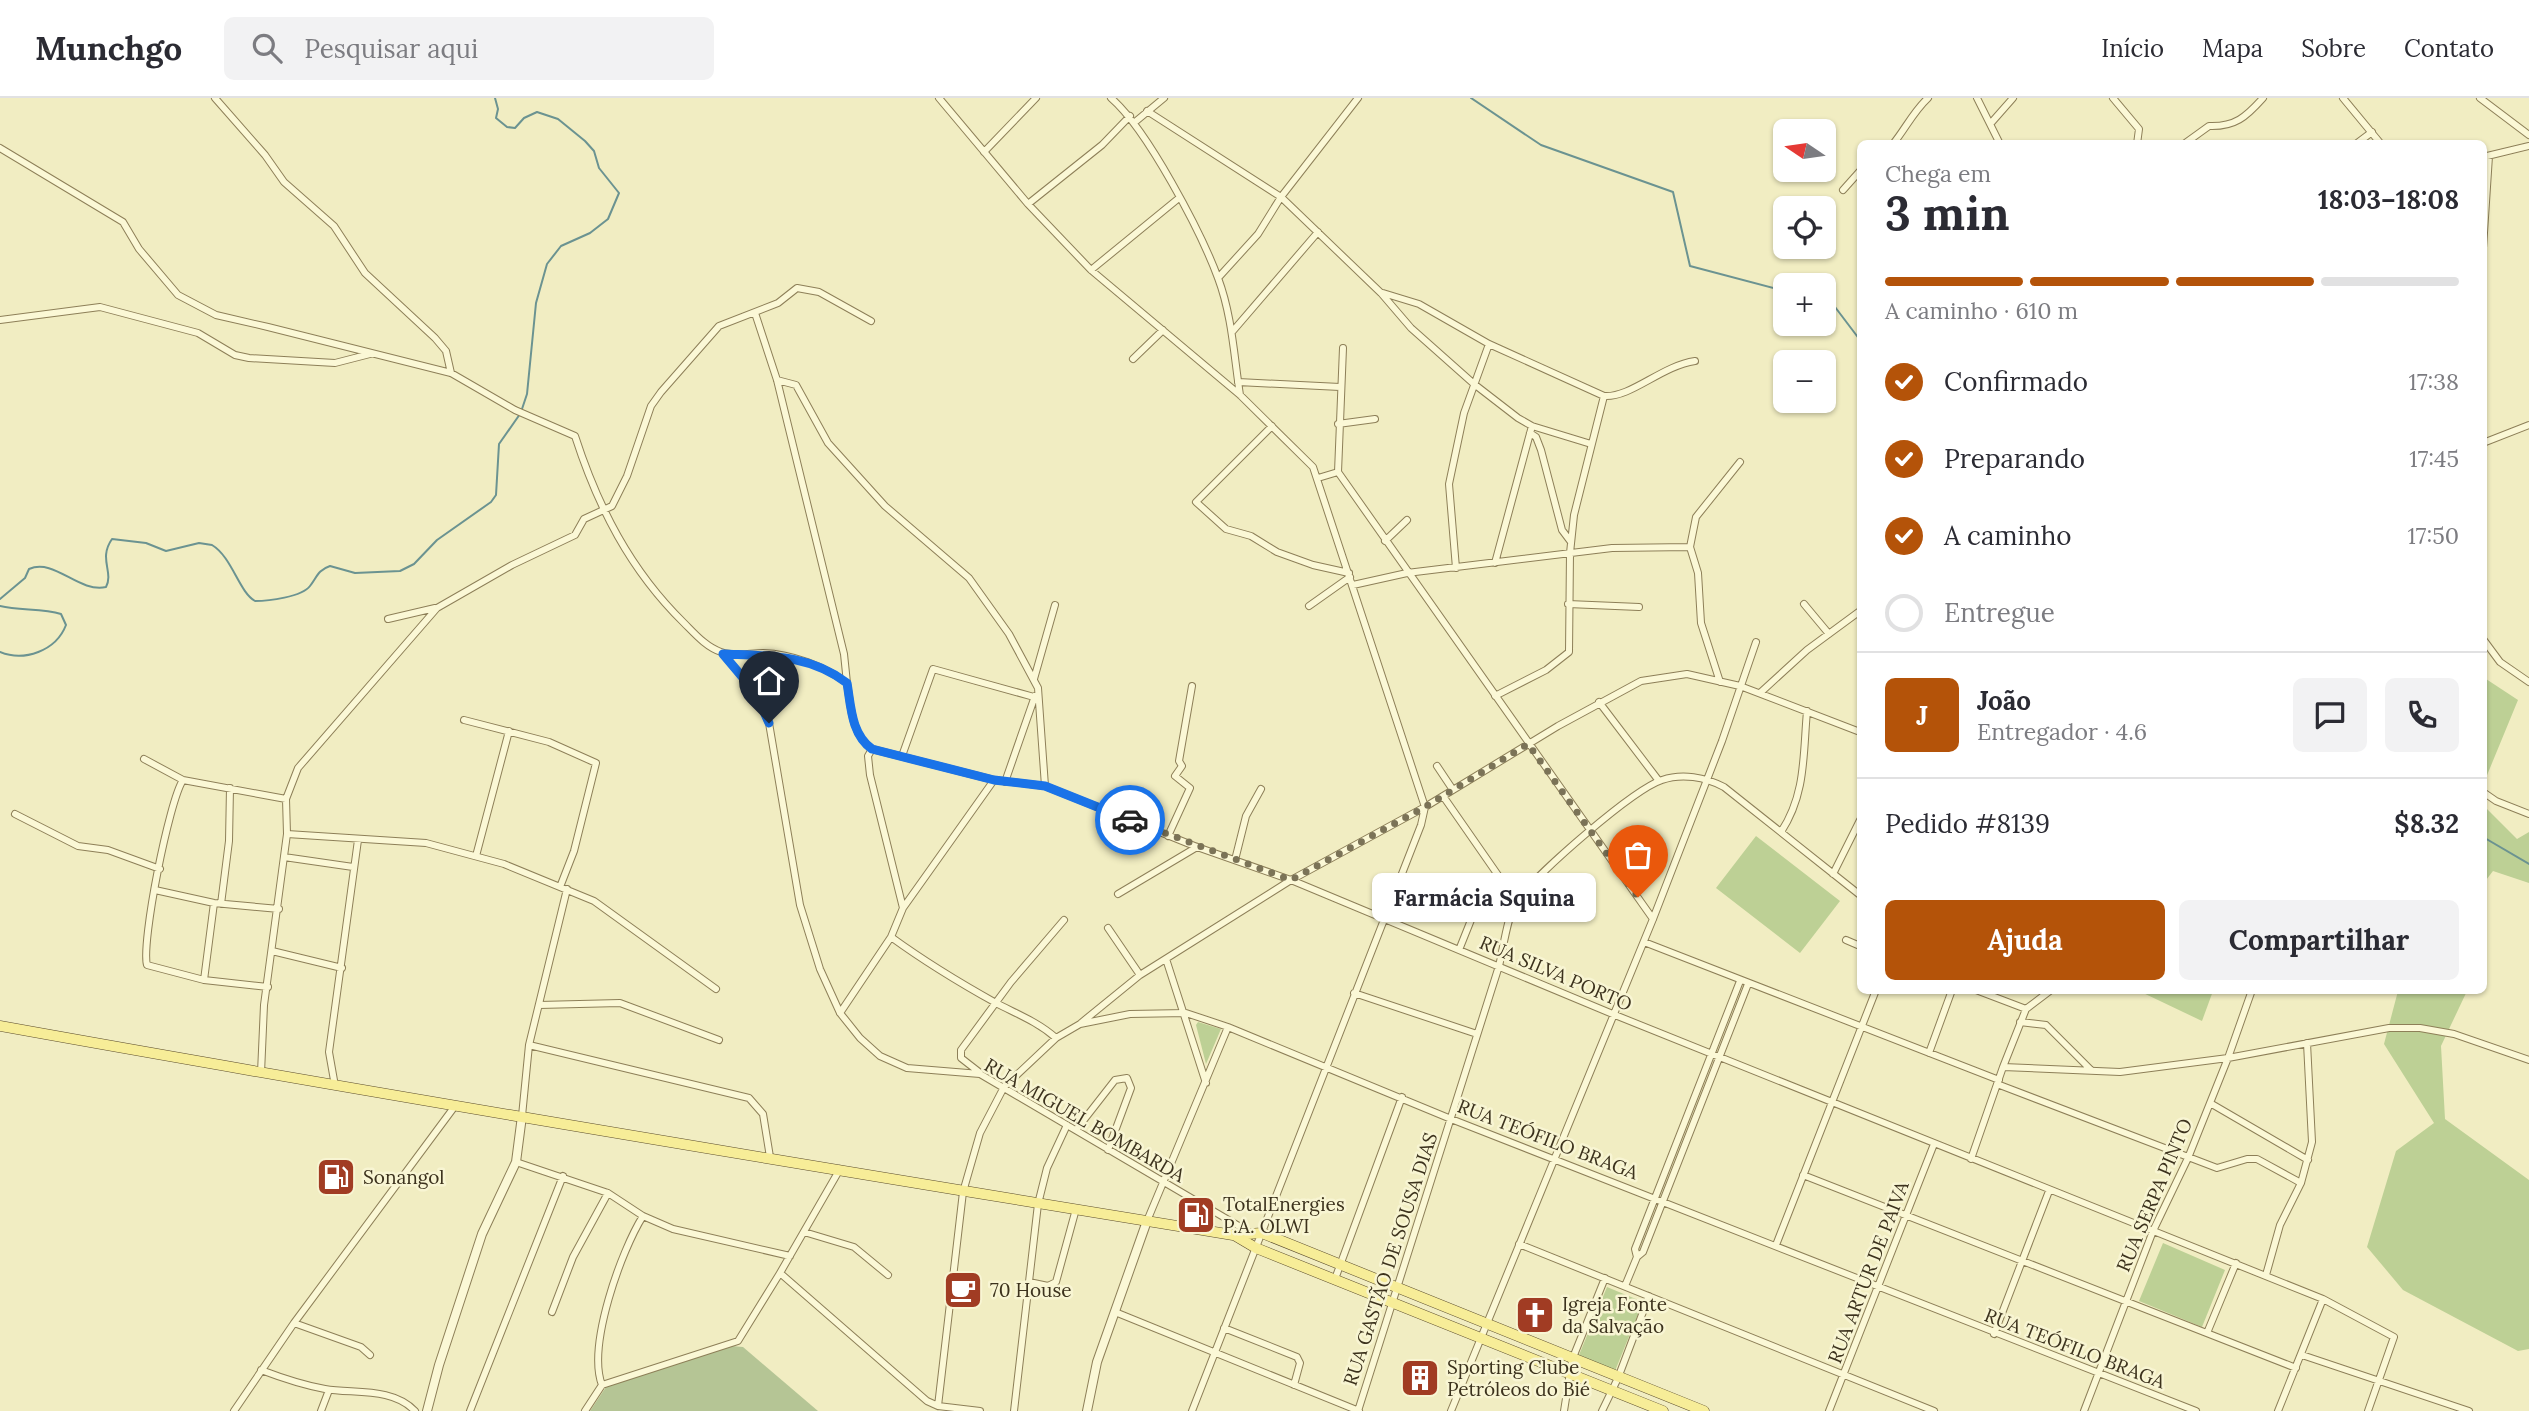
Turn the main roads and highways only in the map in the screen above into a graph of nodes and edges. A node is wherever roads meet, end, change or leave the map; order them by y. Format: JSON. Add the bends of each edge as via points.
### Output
{"nodes":[{"id":1,"x":0,"y":1026,"type":"edge"},
{"id":2,"x":1233,"y":1235,"type":"junction"},
{"id":3,"x":1433,"y":1304,"type":"junction"},
{"id":4,"x":1449,"y":1310,"type":"junction"},
{"id":5,"x":1427,"y":1316,"type":"junction"},
{"id":6,"x":1443,"y":1322,"type":"junction"},
{"id":7,"x":1663,"y":1411,"type":"edge"},
{"id":8,"x":1704,"y":1411,"type":"edge"}],
"edges":[{"from":1,"to":2,"type":"main road"},
{"from":2,"to":3,"type":"main road","via":[[1262,1233]]},
{"from":2,"to":5,"type":"main road"},
{"from":3,"to":4,"type":"main road"},
{"from":3,"to":5,"type":"main road"},
{"from":4,"to":6,"type":"main road"},
{"from":4,"to":8,"type":"main road"},
{"from":5,"to":6,"type":"main road"},
{"from":6,"to":7,"type":"main road"}]}
